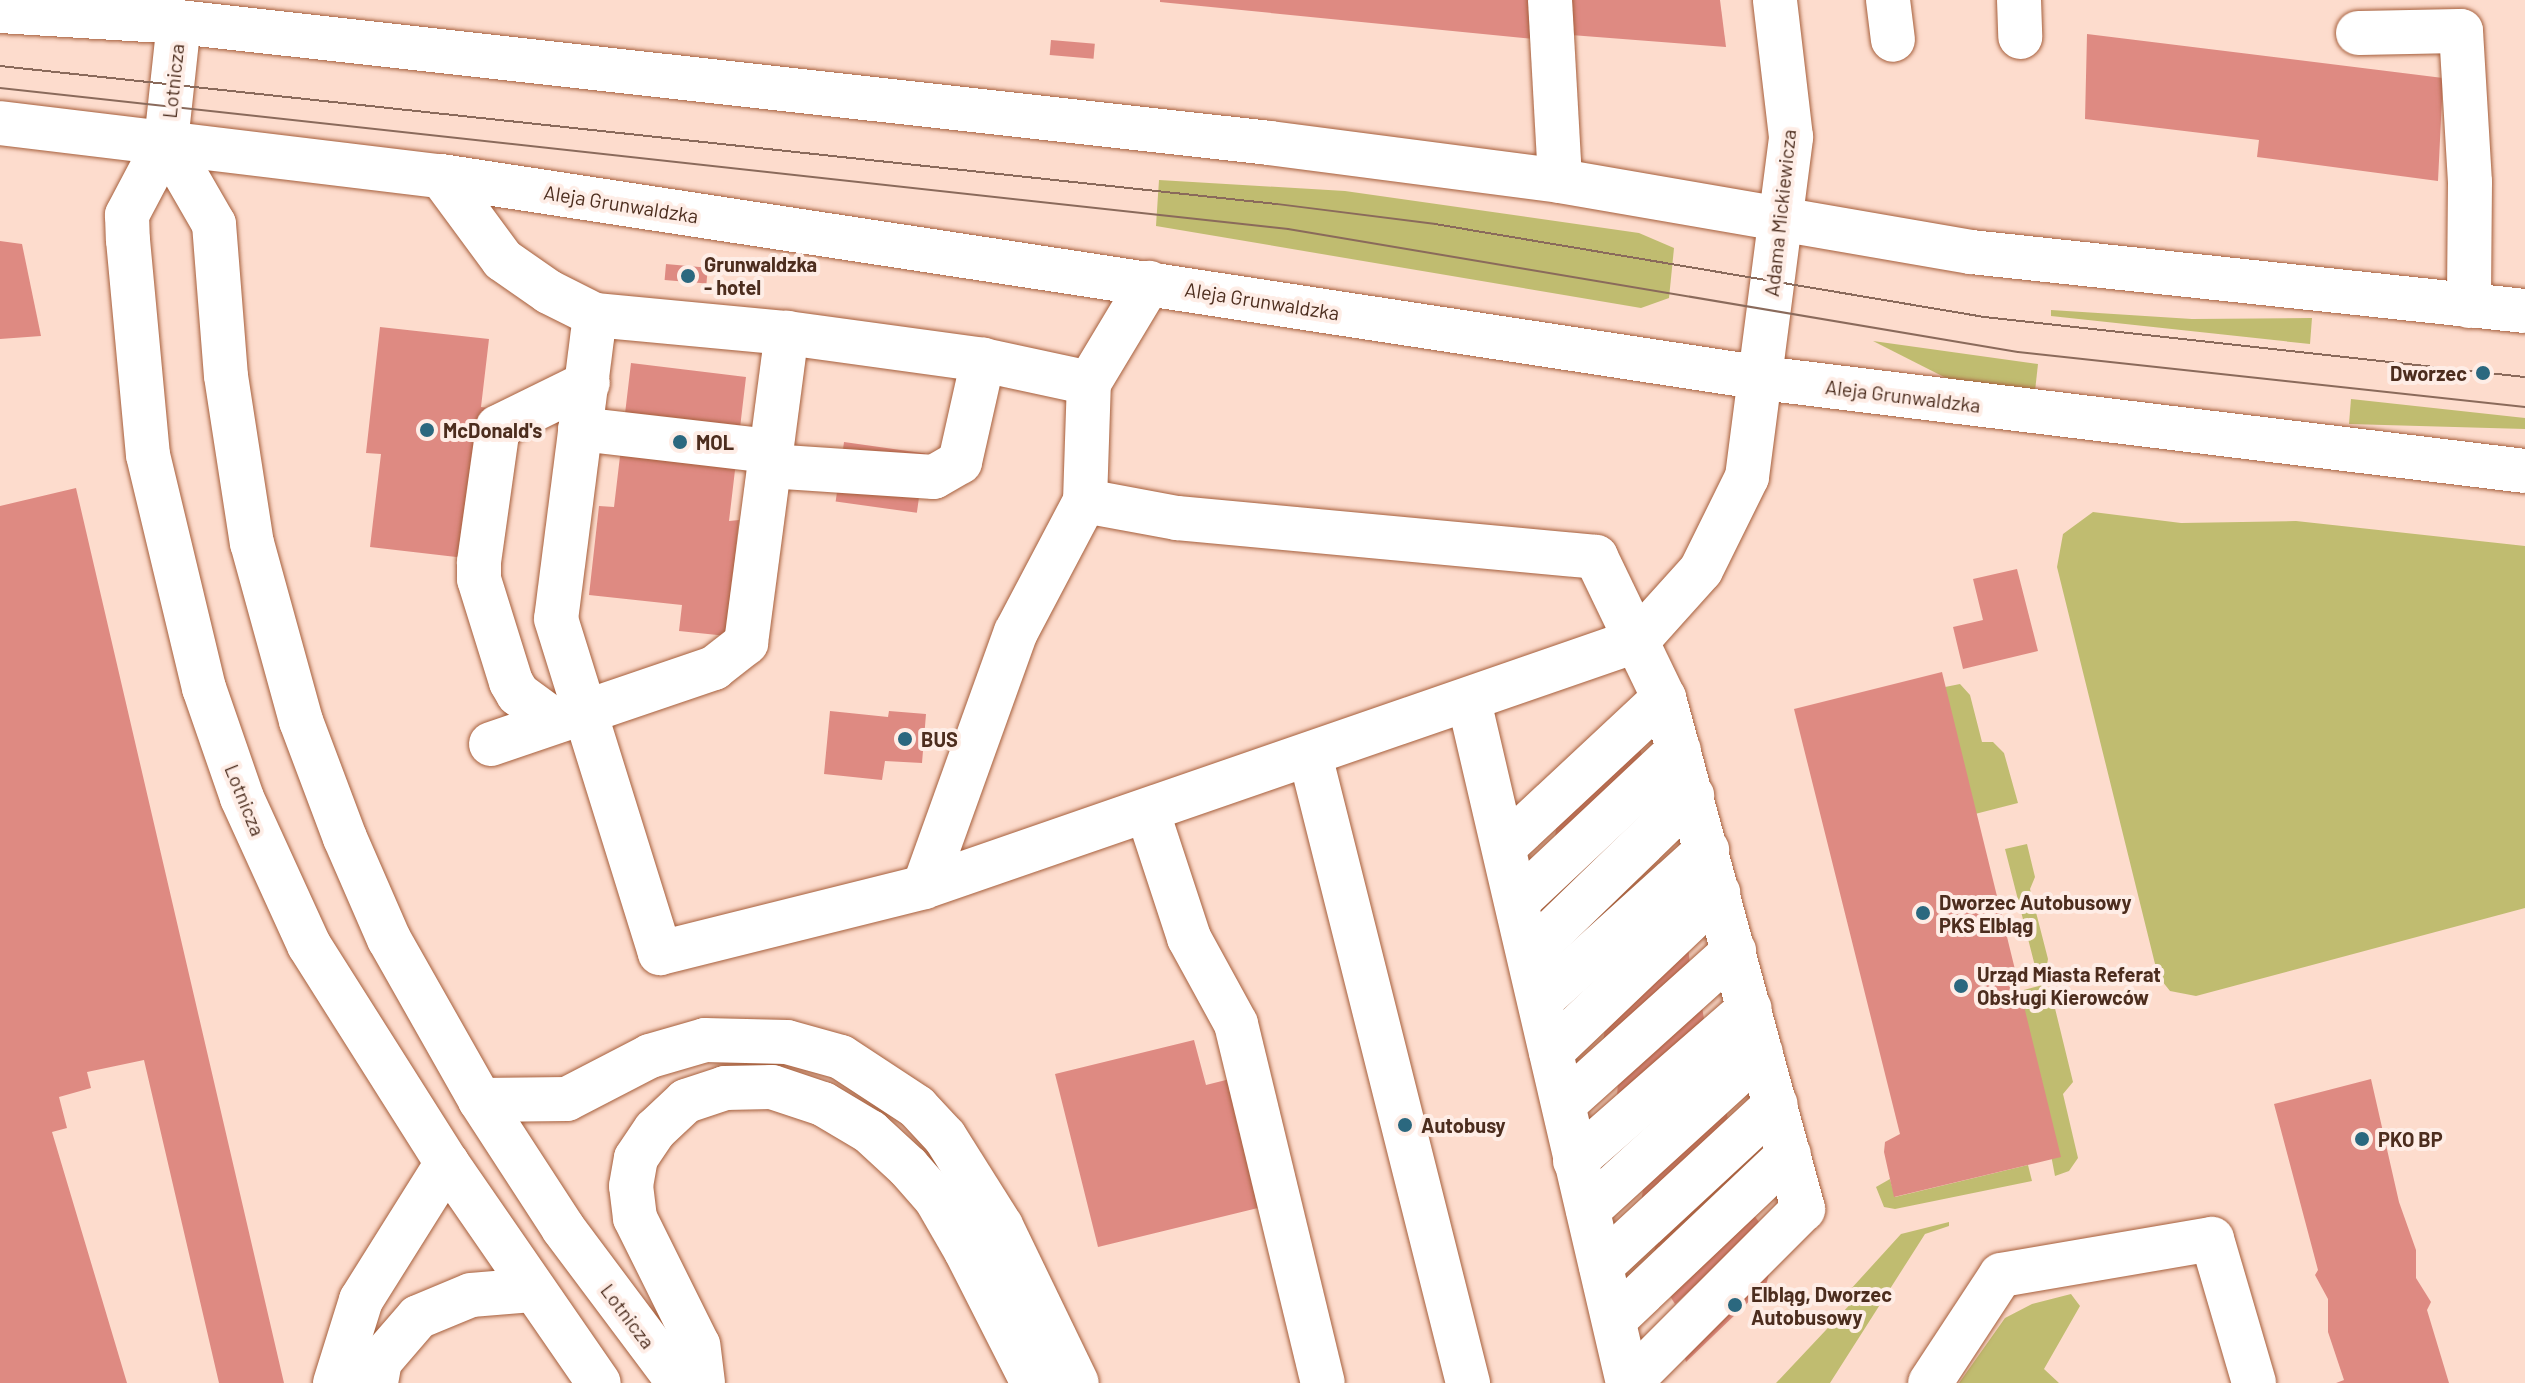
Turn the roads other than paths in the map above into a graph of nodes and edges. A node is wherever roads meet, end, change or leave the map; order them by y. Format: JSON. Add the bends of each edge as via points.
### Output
{"nodes":[{"id":1,"x":1550,"y":0,"type":"edge"},
{"id":2,"x":1775,"y":0,"type":"edge"},
{"id":3,"x":15,"y":8,"type":"edge"},
{"id":4,"x":179,"y":22,"type":"junction"},
{"id":5,"x":2358,"y":33,"type":"dead end"},
{"id":6,"x":0,"y":123,"type":"edge"},
{"id":7,"x":166,"y":141,"type":"junction"},
{"id":8,"x":441,"y":176,"type":"junction"},
{"id":9,"x":1560,"y":181,"type":"junction"},
{"id":10,"x":1781,"y":219,"type":"junction"},
{"id":11,"x":1149,"y":283,"type":"junction"},
{"id":12,"x":2469,"y":306,"type":"junction"},
{"id":13,"x":2525,"y":311,"type":"edge"},
{"id":14,"x":595,"y":315,"type":"junction"},
{"id":15,"x":787,"y":333,"type":"junction"},
{"id":16,"x":983,"y":360,"type":"junction"},
{"id":17,"x":1762,"y":378,"type":"junction"},
{"id":18,"x":588,"y":383,"type":"junction"},
{"id":19,"x":1089,"y":383,"type":"junction"},
{"id":20,"x":580,"y":429,"type":"junction"},
{"id":21,"x":770,"y":458,"type":"junction"},
{"id":22,"x":2525,"y":471,"type":"edge"},
{"id":23,"x":1085,"y":501,"type":"junction"},
{"id":24,"x":1638,"y":640,"type":"junction"},
{"id":25,"x":1664,"y":698,"type":"junction"},
{"id":26,"x":1469,"y":701,"type":"junction"},
{"id":27,"x":569,"y":715,"type":"junction"},
{"id":28,"x":491,"y":744,"type":"dead end"},
{"id":29,"x":1679,"y":750,"type":"junction"},
{"id":30,"x":1310,"y":755,"type":"junction"},
{"id":31,"x":1692,"y":796,"type":"junction"},
{"id":32,"x":1148,"y":813,"type":"junction"},
{"id":33,"x":1504,"y":847,"type":"junction"},
{"id":34,"x":1707,"y":850,"type":"junction"},
{"id":35,"x":924,"y":887,"type":"junction"},
{"id":36,"x":1718,"y":893,"type":"junction"},
{"id":37,"x":1517,"y":902,"type":"junction"},
{"id":38,"x":1734,"y":951,"type":"junction"},
{"id":39,"x":1530,"y":953,"type":"junction"},
{"id":40,"x":1541,"y":1000,"type":"junction"},
{"id":41,"x":1750,"y":1008,"type":"junction"},
{"id":42,"x":1551,"y":1052,"type":"junction"},
{"id":43,"x":1761,"y":1052,"type":"junction"},
{"id":44,"x":480,"y":1100,"type":"junction"},
{"id":45,"x":1564,"y":1104,"type":"junction"},
{"id":46,"x":1776,"y":1104,"type":"junction"},
{"id":47,"x":1789,"y":1154,"type":"junction"},
{"id":48,"x":1575,"y":1161,"type":"junction"},
{"id":49,"x":447,"y":1163,"type":"junction"},
{"id":50,"x":1588,"y":1210,"type":"junction"},
{"id":51,"x":1601,"y":1266,"type":"junction"},
{"id":52,"x":532,"y":1290,"type":"junction"},
{"id":53,"x":1614,"y":1320,"type":"junction"},
{"id":54,"x":335,"y":1383,"type":"edge"},
{"id":55,"x":376,"y":1383,"type":"edge"},
{"id":56,"x":599,"y":1383,"type":"edge"},
{"id":57,"x":679,"y":1383,"type":"edge"},
{"id":58,"x":703,"y":1383,"type":"edge"},
{"id":59,"x":1033,"y":1383,"type":"edge"},
{"id":60,"x":1077,"y":1383,"type":"edge"},
{"id":61,"x":1323,"y":1383,"type":"edge"},
{"id":62,"x":1468,"y":1383,"type":"edge"},
{"id":63,"x":1629,"y":1383,"type":"edge"},
{"id":64,"x":1930,"y":1383,"type":"edge"},
{"id":65,"x":2254,"y":1383,"type":"edge"}],
"edges":[{"from":1,"to":9,"type":"main road"},
{"from":2,"to":10,"type":"main road","name":"Adama Mickiewicza","via":[[1791,137]]},
{"from":3,"to":4,"type":"main road"},
{"from":4,"to":7,"type":"main road","name":"Lotnicza"},
{"from":4,"to":9,"type":"main road","via":[[1269,143]]},
{"from":5,"to":12,"type":"main road","via":[[2461,31],[2470,182]]},
{"from":6,"to":7,"type":"main road","name":"Aleja Grunwaldzka"},
{"from":7,"to":8,"type":"main road","name":"Aleja Grunwaldzka"},
{"from":7,"to":44,"type":"main road","name":"Lotnicza","via":[[214,224],[226,376],[252,543],[301,721],[389,939]]},
{"from":7,"to":49,"type":"main road","name":"Lotnicza","via":[[127,215],[134,332],[165,545],[204,688],[242,798],[309,945]]},
{"from":8,"to":11,"type":"main road","name":"Aleja Grunwaldzka"},
{"from":8,"to":14,"type":"main road","via":[[503,260]]},
{"from":9,"to":10,"type":"main road"},
{"from":10,"to":12,"type":"main road","via":[[1971,252]]},
{"from":10,"to":17,"type":"main road","name":"Adama Mickiewicza"},
{"from":11,"to":17,"type":"main road","name":"Aleja Grunwaldzka"},
{"from":11,"to":19,"type":"main road"},
{"from":12,"to":13,"type":"main road"},
{"from":14,"to":15,"type":"main road"},
{"from":14,"to":18,"type":"main road"},
{"from":15,"to":16,"type":"main road"},
{"from":15,"to":21,"type":"main road"},
{"from":16,"to":19,"type":"main road"},
{"from":16,"to":21,"type":"main road","via":[[960,462],[934,477]]},
{"from":17,"to":22,"type":"main road","name":"Aleja Grunwaldzka"},
{"from":17,"to":24,"type":"main road","name":"Adama Mickiewicza","via":[[1747,477],[1701,570]]},
{"from":18,"to":20,"type":"main road"},
{"from":18,"to":27,"type":"main road","via":[[498,427],[479,562],[479,579],[518,694]]},
{"from":19,"to":23,"type":"main road"},
{"from":20,"to":21,"type":"main road"},
{"from":20,"to":27,"type":"main road","via":[[556,619]]},
{"from":21,"to":27,"type":"main road","via":[[746,643],[714,668]]},
{"from":23,"to":24,"type":"main road","via":[[1177,518],[1596,557]]},
{"from":23,"to":35,"type":"main road","via":[[1016,632]]},
{"from":24,"to":25,"type":"main road"},
{"from":24,"to":26,"type":"main road"},
{"from":25,"to":29,"type":"main road"},
{"from":25,"to":33,"type":"main road"},
{"from":26,"to":30,"type":"main road"},
{"from":26,"to":33,"type":"main road"},
{"from":27,"to":28,"type":"main road"},
{"from":27,"to":35,"type":"main road","via":[[660,953]]},
{"from":29,"to":31,"type":"main road"},
{"from":29,"to":37,"type":"main road"},
{"from":30,"to":32,"type":"main road"},
{"from":30,"to":62,"type":"main road"},
{"from":31,"to":34,"type":"main road"},
{"from":31,"to":39,"type":"main road"},
{"from":32,"to":35,"type":"main road"},
{"from":32,"to":61,"type":"main road","via":[[1189,938],[1236,1024]]},
{"from":33,"to":37,"type":"main road"},
{"from":34,"to":36,"type":"main road"},
{"from":34,"to":40,"type":"main road"},
{"from":36,"to":38,"type":"main road"},
{"from":36,"to":42,"type":"main road"},
{"from":37,"to":39,"type":"main road"},
{"from":38,"to":41,"type":"main road"},
{"from":38,"to":45,"type":"main road"},
{"from":39,"to":40,"type":"main road"},
{"from":40,"to":42,"type":"main road"},
{"from":41,"to":43,"type":"main road"},
{"from":41,"to":48,"type":"main road"},
{"from":42,"to":45,"type":"main road"},
{"from":43,"to":46,"type":"main road"},
{"from":43,"to":50,"type":"main road"},
{"from":44,"to":57,"type":"main road","name":"Lotnicza","via":[[563,1228]]},
{"from":44,"to":60,"type":"main road","via":[[567,1099],[650,1056],[705,1040],[787,1042],[841,1057],[917,1107],[945,1137],[1001,1226]]},
{"from":45,"to":48,"type":"main road"},
{"from":46,"to":47,"type":"main road"},
{"from":46,"to":51,"type":"main road"},
{"from":47,"to":53,"type":"main road"},
{"from":47,"to":63,"type":"main road","via":[[1803,1209]]},
{"from":48,"to":50,"type":"main road"},
{"from":49,"to":52,"type":"main road","name":"Lotnicza"},
{"from":49,"to":54,"type":"main road","via":[[361,1300]]},
{"from":50,"to":51,"type":"main road"},
{"from":51,"to":53,"type":"main road"},
{"from":52,"to":55,"type":"main road","via":[[471,1295],[418,1317],[380,1361]]},
{"from":52,"to":56,"type":"main road","name":"Lotnicza"},
{"from":53,"to":63,"type":"main road"},
{"from":58,"to":59,"type":"main road","via":[[698,1345],[635,1218],[631,1186],[636,1158],[655,1130],[686,1101],[725,1088],[772,1087],[823,1104],[870,1132],[908,1167],[936,1199]]},
{"from":64,"to":65,"type":"main road","via":[[2001,1275],[2212,1239]]}]}
